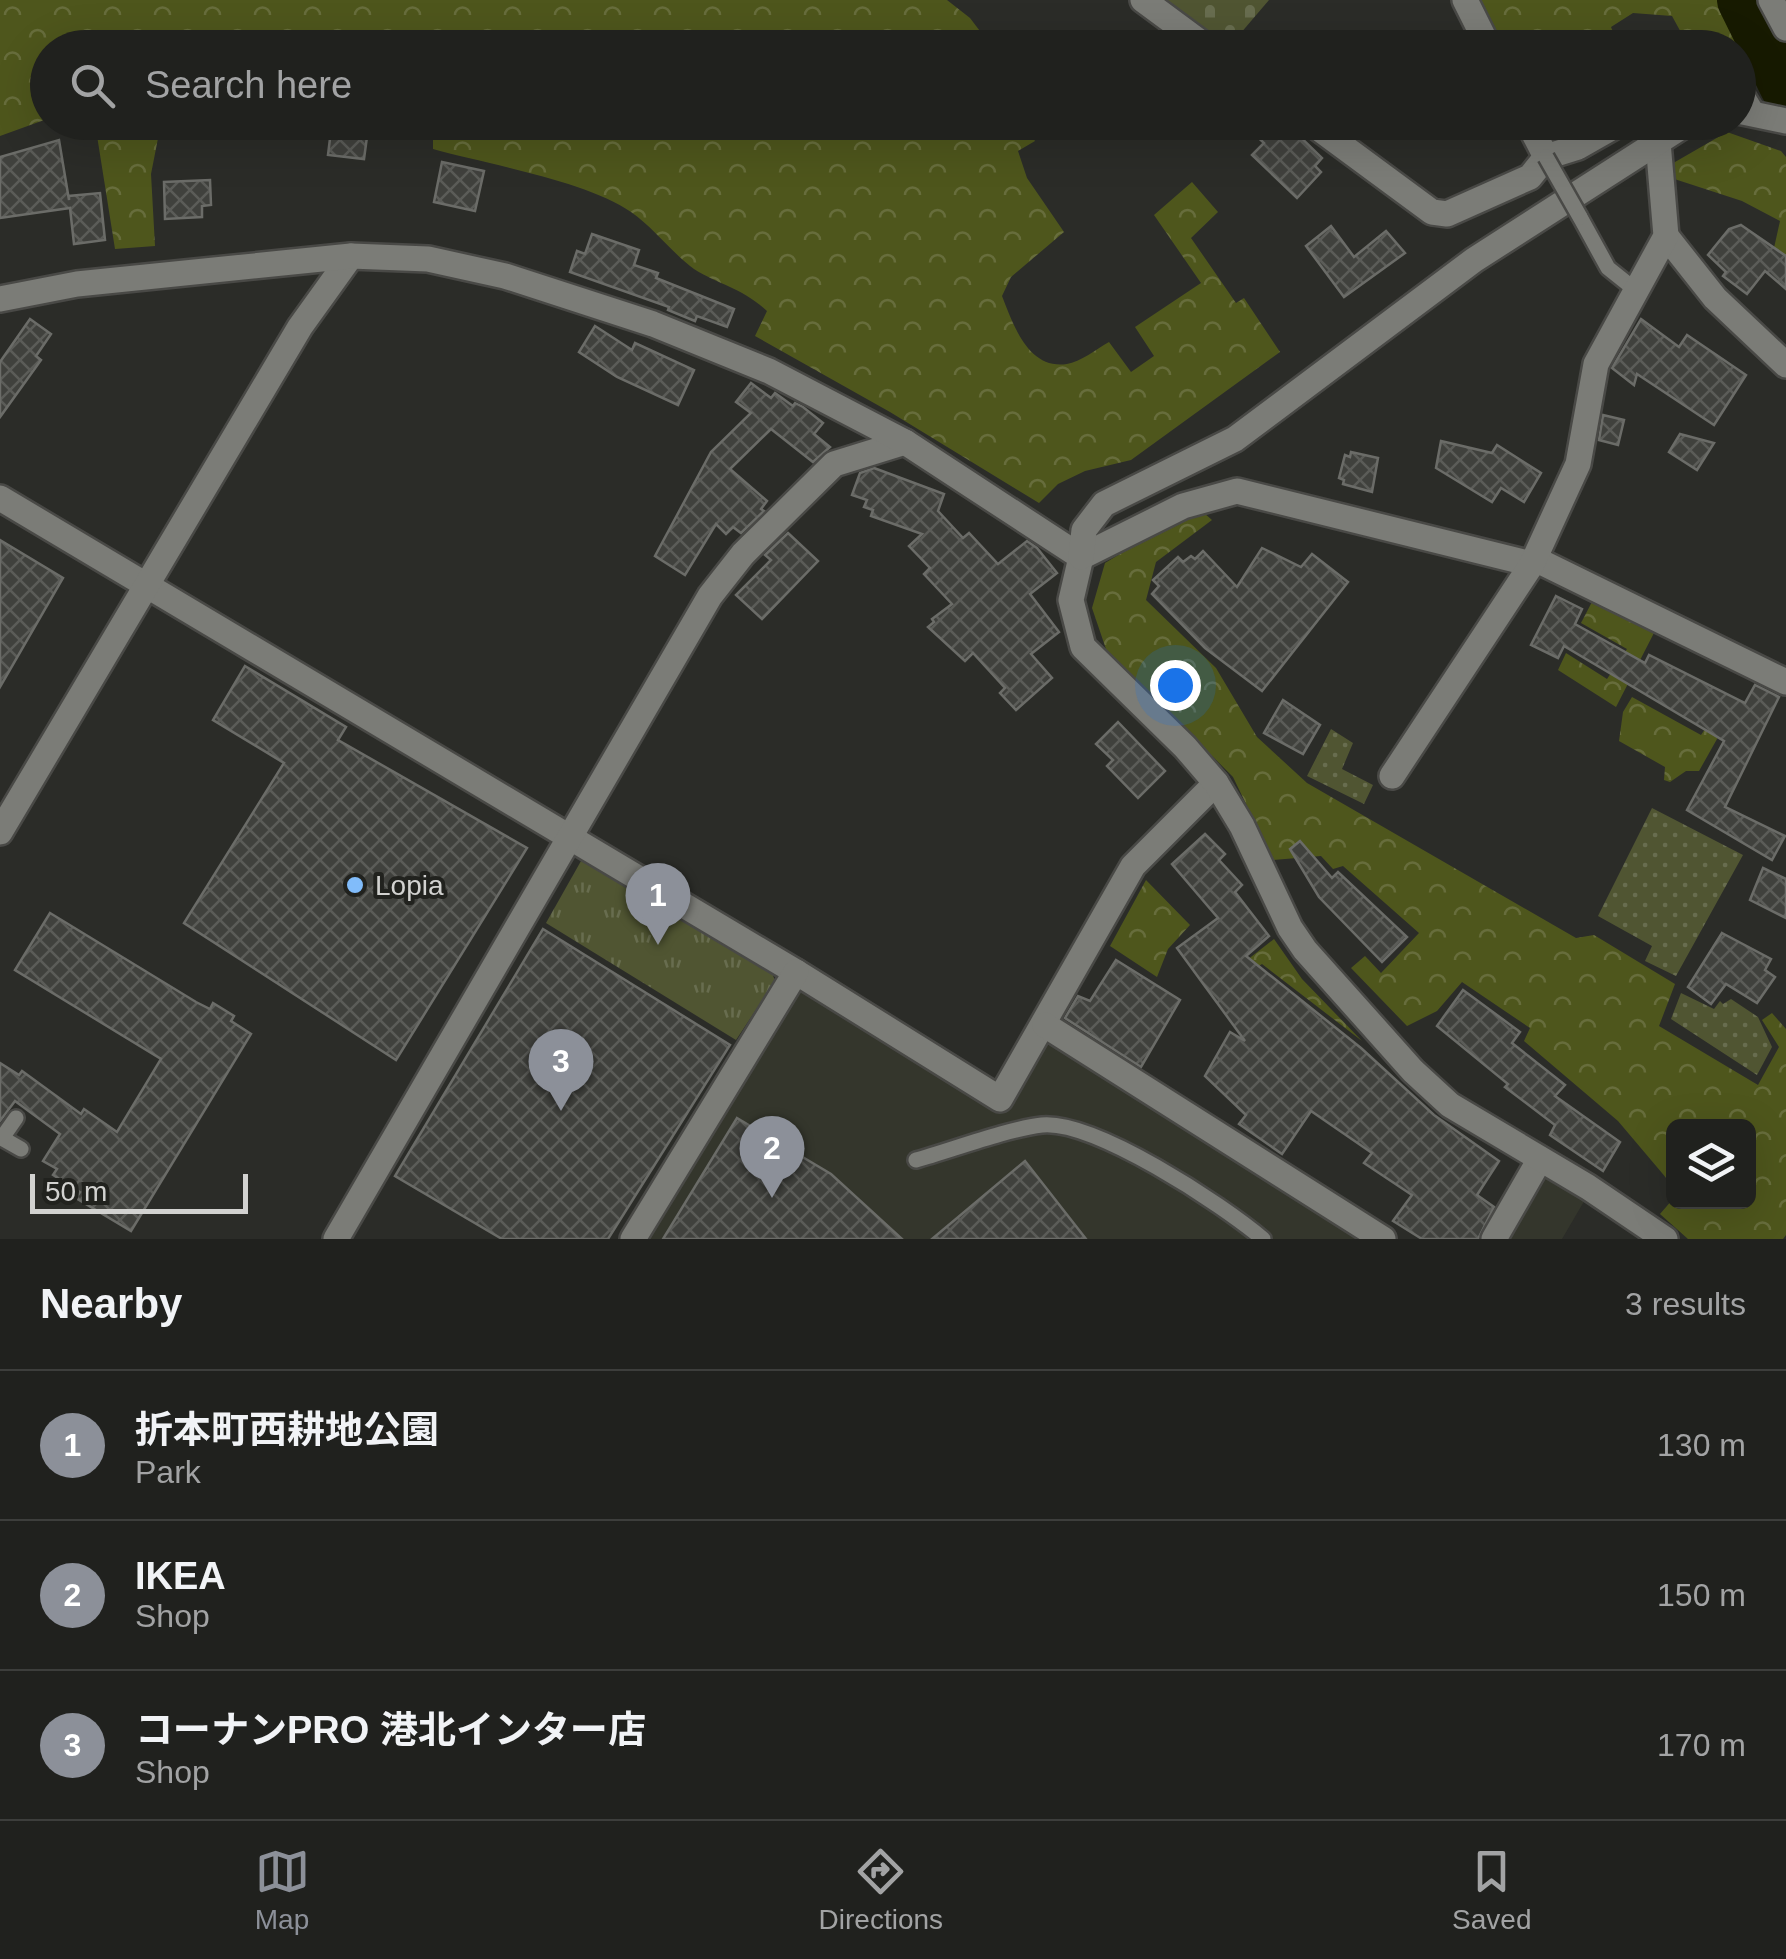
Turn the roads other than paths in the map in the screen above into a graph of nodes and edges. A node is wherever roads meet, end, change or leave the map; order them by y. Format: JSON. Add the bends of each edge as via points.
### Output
{"nodes":[{"id":1,"x":1143,"y":0,"type":"edge"},
{"id":2,"x":1465,"y":0,"type":"edge"},
{"id":3,"x":1770,"y":0,"type":"edge"},
{"id":4,"x":1786,"y":28,"type":"edge"},
{"id":5,"x":1184,"y":30,"type":"edge"},
{"id":6,"x":1480,"y":30,"type":"edge"},
{"id":7,"x":1334,"y":140,"type":"edge"},
{"id":8,"x":1537,"y":140,"type":"edge"},
{"id":9,"x":1590,"y":140,"type":"edge"},
{"id":10,"x":1661,"y":140,"type":"edge"},
{"id":11,"x":1658,"y":142,"type":"junction"},
{"id":12,"x":1546,"y":158,"type":"junction"},
{"id":13,"x":1666,"y":236,"type":"junction"},
{"id":14,"x":350,"y":256,"type":"junction"},
{"id":15,"x":1638,"y":292,"type":"junction"},
{"id":16,"x":0,"y":299,"type":"edge"},
{"id":17,"x":1786,"y":366,"type":"edge"},
{"id":18,"x":905,"y":442,"type":"junction"},
{"id":19,"x":0,"y":498,"type":"edge"},
{"id":20,"x":1081,"y":557,"type":"junction"},
{"id":21,"x":1532,"y":564,"type":"junction"},
{"id":22,"x":147,"y":586,"type":"junction"},
{"id":23,"x":1786,"y":682,"type":"edge"},
{"id":24,"x":1392,"y":776,"type":"dead end"},
{"id":25,"x":1216,"y":783,"type":"junction"},
{"id":26,"x":0,"y":832,"type":"edge"},
{"id":27,"x":568,"y":838,"type":"junction"},
{"id":28,"x":796,"y":972,"type":"junction"},
{"id":29,"x":1045,"y":1024,"type":"junction"},
{"id":30,"x":16,"y":1118,"type":"dead end"},
{"id":31,"x":1,"y":1137,"type":"edge"},
{"id":32,"x":20,"y":1149,"type":"dead end"},
{"id":33,"x":916,"y":1160,"type":"dead end"},
{"id":34,"x":1540,"y":1160,"type":"junction"},
{"id":35,"x":336,"y":1239,"type":"edge"},
{"id":36,"x":633,"y":1239,"type":"edge"},
{"id":37,"x":1264,"y":1239,"type":"edge"},
{"id":38,"x":1383,"y":1239,"type":"edge"},
{"id":39,"x":1494,"y":1239,"type":"edge"},
{"id":40,"x":1665,"y":1239,"type":"edge"}],
"edges":[{"from":1,"to":5,"type":"street"},
{"from":2,"to":6,"type":"street"},
{"from":3,"to":4,"type":"street"},
{"from":7,"to":12,"type":"street","via":[[1432,212],[1447,214],[1530,177]]},
{"from":8,"to":12,"type":"street"},
{"from":9,"to":12,"type":"street"},
{"from":10,"to":11,"type":"street"},
{"from":11,"to":13,"type":"street"},
{"from":11,"to":20,"type":"street","via":[[1474,260],[1235,439],[1104,504],[1084,530]]},
{"from":12,"to":15,"type":"lane","bridge":true,"via":[[1608,268]]},
{"from":13,"to":15,"type":"street"},
{"from":13,"to":17,"type":"street","via":[[1715,298]]},
{"from":14,"to":16,"type":"street","via":[[77,284]]},
{"from":14,"to":18,"type":"street","via":[[428,259],[505,276],[654,324],[769,371]]},
{"from":14,"to":22,"type":"street","via":[[300,327]]},
{"from":15,"to":21,"type":"street","via":[[1596,364],[1578,464]]},
{"from":18,"to":20,"type":"street"},
{"from":18,"to":27,"type":"street","via":[[834,464],[742,554],[710,596]]},
{"from":19,"to":22,"type":"street"},
{"from":20,"to":21,"type":"street","via":[[1182,506],[1236,491]]},
{"from":20,"to":25,"type":"street","via":[[1070,600],[1083,647]]},
{"from":21,"to":23,"type":"street","via":[[1541,562]]},
{"from":21,"to":24,"type":"street"},
{"from":22,"to":26,"type":"street"},
{"from":22,"to":27,"type":"street"},
{"from":25,"to":29,"type":"street","via":[[1132,866]]},
{"from":25,"to":34,"type":"street","via":[[1305,950],[1450,1105]]},
{"from":27,"to":28,"type":"street"},
{"from":27,"to":35,"type":"street"},
{"from":28,"to":29,"type":"street","via":[[1000,1099]]},
{"from":28,"to":36,"type":"street"},
{"from":29,"to":38,"type":"street"},
{"from":30,"to":31,"type":"lane"},
{"from":31,"to":32,"type":"lane"},
{"from":33,"to":37,"type":"lane","via":[[1041,1126],[1070,1126],[1168,1172]]},
{"from":34,"to":39,"type":"street"},
{"from":34,"to":40,"type":"street"}]}
